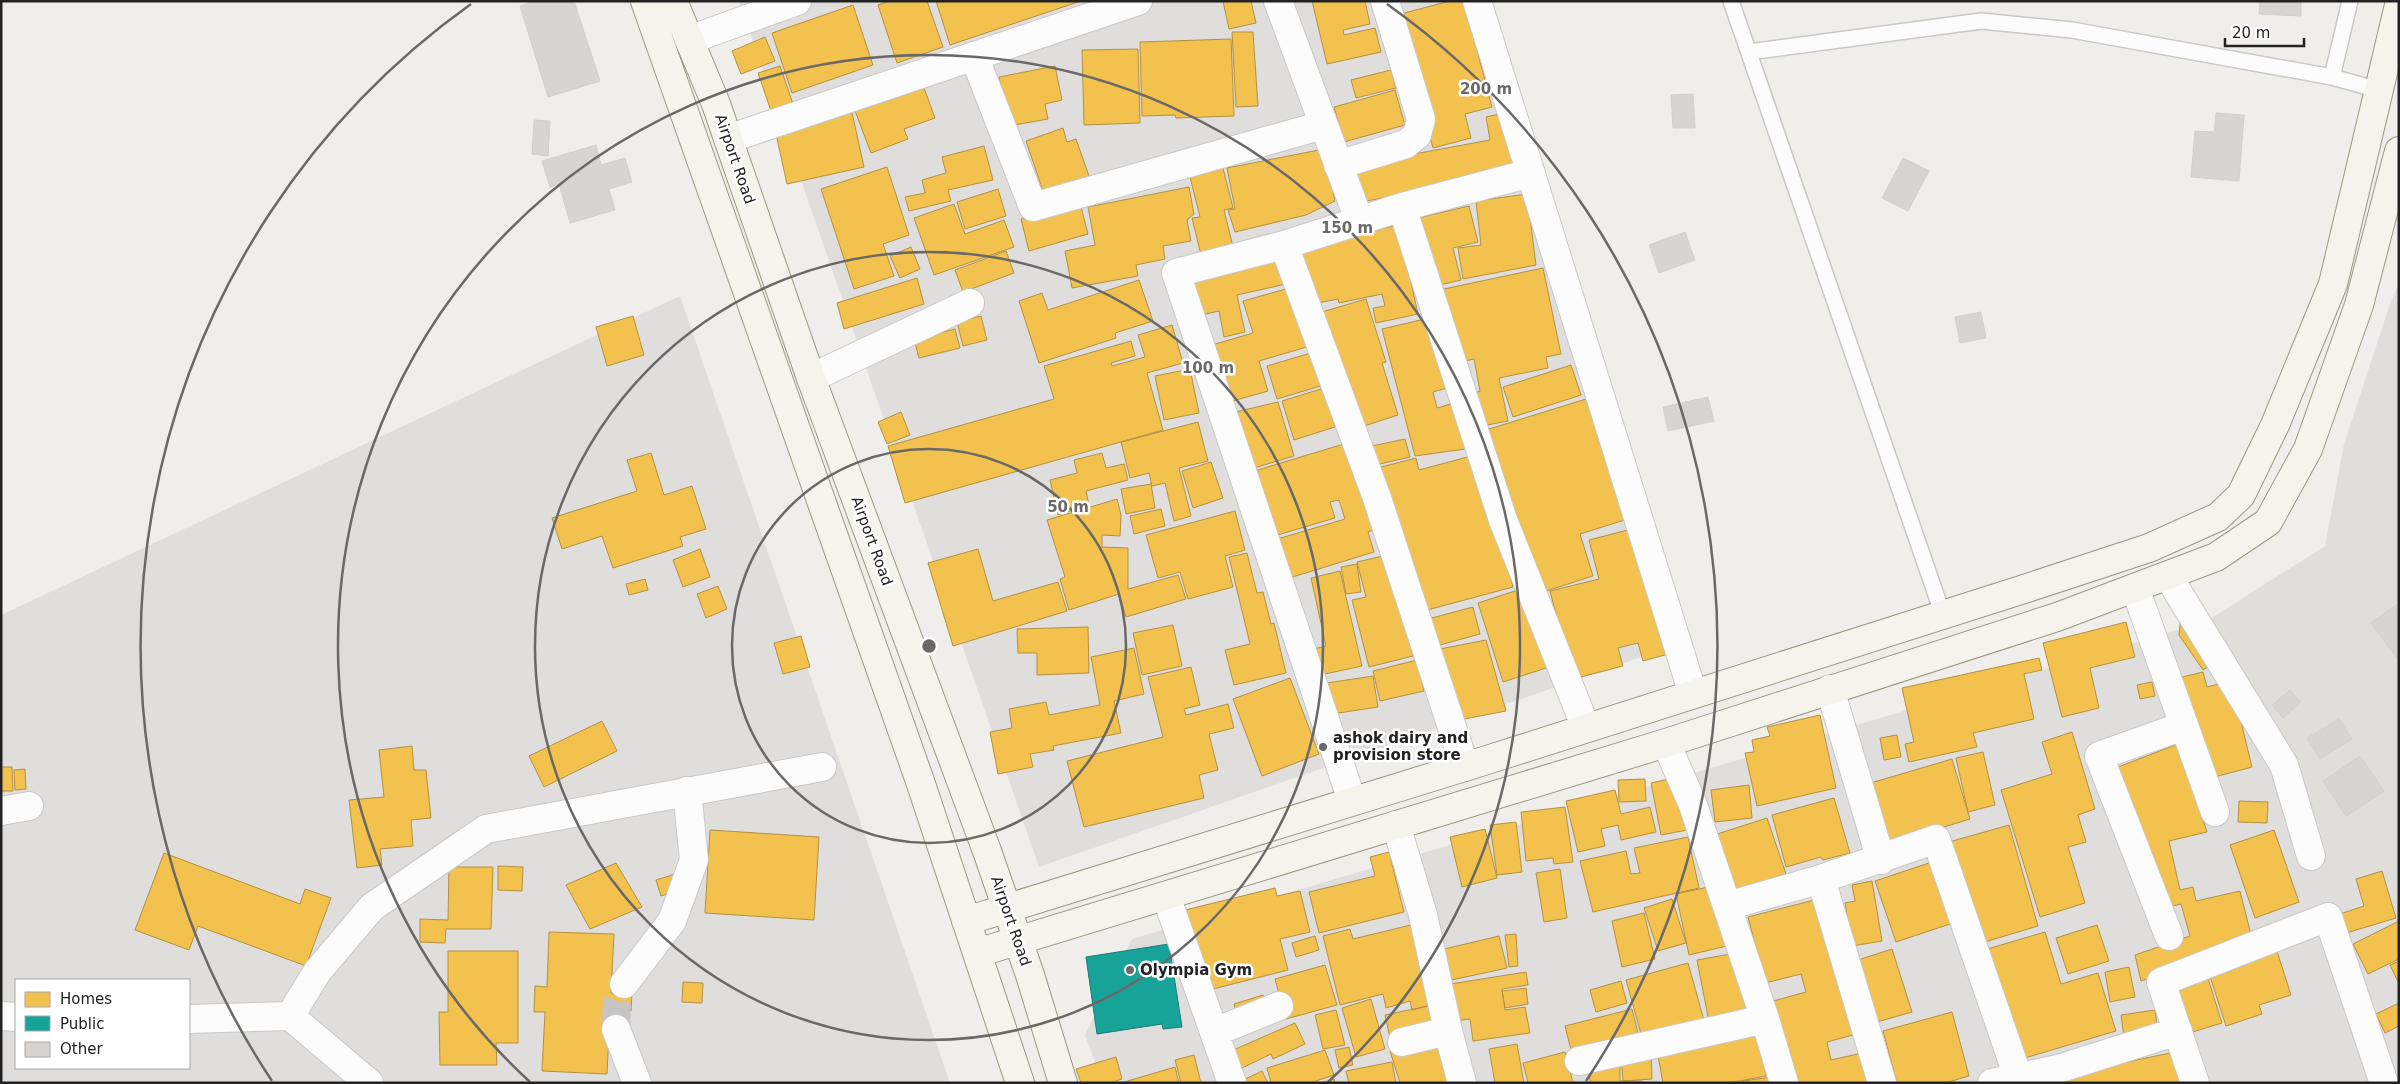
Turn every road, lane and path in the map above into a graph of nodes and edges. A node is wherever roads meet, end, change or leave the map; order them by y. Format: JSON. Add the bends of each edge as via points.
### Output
{"nodes":[{"id":1,"x":645,"y":1,"type":"edge"},
{"id":2,"x":673,"y":1,"type":"edge"},
{"id":3,"x":797,"y":1,"type":"edge"},
{"id":4,"x":1138,"y":1,"type":"edge"},
{"id":5,"x":1278,"y":1,"type":"edge"},
{"id":6,"x":1385,"y":1,"type":"edge"},
{"id":7,"x":1477,"y":1,"type":"edge"},
{"id":8,"x":1731,"y":1,"type":"edge"},
{"id":9,"x":2350,"y":1,"type":"edge"},
{"id":10,"x":2399,"y":5,"type":"edge"},
{"id":11,"x":689,"y":40,"type":"junction"},
{"id":12,"x":1749,"y":52,"type":"junction"},
{"id":13,"x":974,"y":56,"type":"junction"},
{"id":14,"x":2332,"y":77,"type":"junction"},
{"id":15,"x":2379,"y":90,"type":"junction"},
{"id":16,"x":1323,"y":125,"type":"junction"},
{"id":17,"x":728,"y":139,"type":"junction"},
{"id":18,"x":2399,"y":150,"type":"edge"},
{"id":19,"x":1338,"y":165,"type":"junction"},
{"id":20,"x":1531,"y":174,"type":"junction"},
{"id":21,"x":1402,"y":207,"type":"junction"},
{"id":22,"x":1359,"y":220,"type":"junction"},
{"id":23,"x":1284,"y":245,"type":"junction"},
{"id":24,"x":970,"y":303,"type":"dead end"},
{"id":25,"x":811,"y":378,"type":"junction"},
{"id":26,"x":2168,"y":576,"type":"junction"},
{"id":27,"x":2135,"y":588,"type":"junction"},
{"id":28,"x":1943,"y":615,"type":"junction"},
{"id":29,"x":1830,"y":689,"type":"junction"},
{"id":30,"x":1693,"y":694,"type":"junction"},
{"id":31,"x":2183,"y":726,"type":"junction"},
{"id":32,"x":1586,"y":728,"type":"junction"},
{"id":33,"x":1666,"y":742,"type":"junction"},
{"id":34,"x":822,"y":766,"type":"dead end"},
{"id":35,"x":1465,"y":766,"type":"junction"},
{"id":36,"x":687,"y":791,"type":"junction"},
{"id":37,"x":1352,"y":802,"type":"junction"},
{"id":38,"x":29,"y":806,"type":"dead end"},
{"id":39,"x":1,"y":811,"type":"edge"},
{"id":40,"x":2215,"y":812,"type":"dead end"},
{"id":41,"x":1396,"y":826,"type":"junction"},
{"id":42,"x":2311,"y":856,"type":"dead end"},
{"id":43,"x":1881,"y":860,"type":"junction"},
{"id":44,"x":1821,"y":879,"type":"junction"},
{"id":45,"x":1166,"y":896,"type":"junction"},
{"id":46,"x":1726,"y":906,"type":"junction"},
{"id":47,"x":1006,"y":908,"type":"junction"},
{"id":48,"x":966,"y":921,"type":"junction"},
{"id":49,"x":2169,"y":936,"type":"dead end"},
{"id":50,"x":1018,"y":941,"type":"junction"},
{"id":51,"x":977,"y":953,"type":"junction"},
{"id":52,"x":624,"y":984,"type":"tunnel mouth"},
{"id":53,"x":1279,"y":1006,"type":"dead end"},
{"id":54,"x":1,"y":1016,"type":"edge"},
{"id":55,"x":290,"y":1016,"type":"junction"},
{"id":56,"x":15,"y":1017,"type":"edge"},
{"id":57,"x":1765,"y":1018,"type":"junction"},
{"id":58,"x":190,"y":1019,"type":"edge"},
{"id":59,"x":616,"y":1030,"type":"tunnel mouth"},
{"id":60,"x":1448,"y":1031,"type":"junction"},
{"id":61,"x":2178,"y":1031,"type":"junction"},
{"id":62,"x":1215,"y":1032,"type":"junction"},
{"id":63,"x":1402,"y":1042,"type":"dead end"},
{"id":64,"x":1579,"y":1061,"type":"dead end"},
{"id":65,"x":2005,"y":1080,"type":"edge"},
{"id":66,"x":369,"y":1083,"type":"edge"},
{"id":67,"x":637,"y":1083,"type":"edge"},
{"id":68,"x":1020,"y":1083,"type":"edge"},
{"id":69,"x":1063,"y":1083,"type":"edge"},
{"id":70,"x":1232,"y":1083,"type":"edge"},
{"id":71,"x":1462,"y":1083,"type":"edge"},
{"id":72,"x":1784,"y":1083,"type":"edge"},
{"id":73,"x":1882,"y":1083,"type":"edge"},
{"id":74,"x":2195,"y":1083,"type":"edge"},
{"id":75,"x":2384,"y":1083,"type":"edge"}],
"edges":[{"from":1,"to":48,"type":"main road","via":[[921,784]]},
{"from":2,"to":11,"type":"main road","name":"Airport Road"},
{"from":3,"to":11,"type":"street"},
{"from":4,"to":13,"type":"street"},
{"from":5,"to":16,"type":"street"},
{"from":6,"to":19,"type":"street","via":[[1420,119],[1417,135],[1406,144]]},
{"from":7,"to":20,"type":"street"},
{"from":8,"to":12,"type":"lane"},
{"from":9,"to":14,"type":"lane"},
{"from":10,"to":15,"type":"main road"},
{"from":11,"to":17,"type":"main road","name":"Airport Road"},
{"from":12,"to":14,"type":"lane","via":[[1981,21],[2072,30]]},
{"from":12,"to":28,"type":"lane"},
{"from":13,"to":16,"type":"street","via":[[1033,207]]},
{"from":13,"to":17,"type":"street"},
{"from":14,"to":15,"type":"lane"},
{"from":15,"to":28,"type":"main road","via":[[2333,284],[2275,426],[2241,495],[2218,517],[2149,548]]},
{"from":16,"to":19,"type":"street"},
{"from":17,"to":25,"type":"main road","name":"Airport Road"},
{"from":18,"to":26,"type":"main road","via":[[2359,305],[2308,449],[2268,522],[2216,557]]},
{"from":19,"to":22,"type":"street"},
{"from":20,"to":21,"type":"street"},
{"from":20,"to":30,"type":"street"},
{"from":21,"to":22,"type":"street"},
{"from":21,"to":32,"type":"street","via":[[1503,520]]},
{"from":22,"to":23,"type":"street"},
{"from":23,"to":35,"type":"street","via":[[1377,498]]},
{"from":23,"to":37,"type":"street","via":[[1176,273]]},
{"from":24,"to":25,"type":"street"},
{"from":25,"to":47,"type":"main road","name":"Airport Road"},
{"from":26,"to":27,"type":"main road"},
{"from":26,"to":42,"type":"street","via":[[2284,765]]},
{"from":27,"to":29,"type":"main road","via":[[2057,617]]},
{"from":27,"to":31,"type":"street"},
{"from":28,"to":30,"type":"main road"},
{"from":29,"to":33,"type":"main road"},
{"from":29,"to":43,"type":"street"},
{"from":30,"to":32,"type":"main road"},
{"from":31,"to":40,"type":"street"},
{"from":31,"to":49,"type":"street","via":[[2099,756]]},
{"from":32,"to":35,"type":"main road"},
{"from":33,"to":41,"type":"main road"},
{"from":33,"to":46,"type":"street","via":[[1693,805]]},
{"from":34,"to":36,"type":"street"},
{"from":35,"to":37,"type":"main road"},
{"from":36,"to":52,"type":"street","via":[[694,860],[672,921]]},
{"from":36,"to":55,"type":"street","via":[[486,829],[372,907],[317,972]]},
{"from":37,"to":47,"type":"main road"},
{"from":38,"to":39,"type":"street"},
{"from":41,"to":45,"type":"main road"},
{"from":41,"to":60,"type":"street","via":[[1422,915]]},
{"from":43,"to":44,"type":"street"},
{"from":43,"to":65,"type":"street","via":[[1936,840]]},
{"from":44,"to":46,"type":"street"},
{"from":44,"to":73,"type":"street"},
{"from":45,"to":50,"type":"main road"},
{"from":45,"to":62,"type":"street"},
{"from":46,"to":57,"type":"street"},
{"from":47,"to":48,"type":"main road"},
{"from":47,"to":50,"type":"main road","name":"Airport Road"},
{"from":48,"to":51,"type":"main road"},
{"from":50,"to":51,"type":"main road"},
{"from":50,"to":69,"type":"main road","name":"Airport Road"},
{"from":51,"to":68,"type":"main road"},
{"from":53,"to":62,"type":"street"},
{"from":54,"to":56,"type":"street"},
{"from":55,"to":58,"type":"street"},
{"from":55,"to":66,"type":"street"},
{"from":57,"to":64,"type":"street"},
{"from":57,"to":72,"type":"street"},
{"from":59,"to":67,"type":"street"},
{"from":60,"to":63,"type":"street"},
{"from":60,"to":71,"type":"street"},
{"from":61,"to":65,"type":"street","via":[[2058,1069]]},
{"from":61,"to":74,"type":"street"},
{"from":61,"to":75,"type":"street","via":[[2161,982],[2328,917]]},
{"from":62,"to":70,"type":"street"}]}
